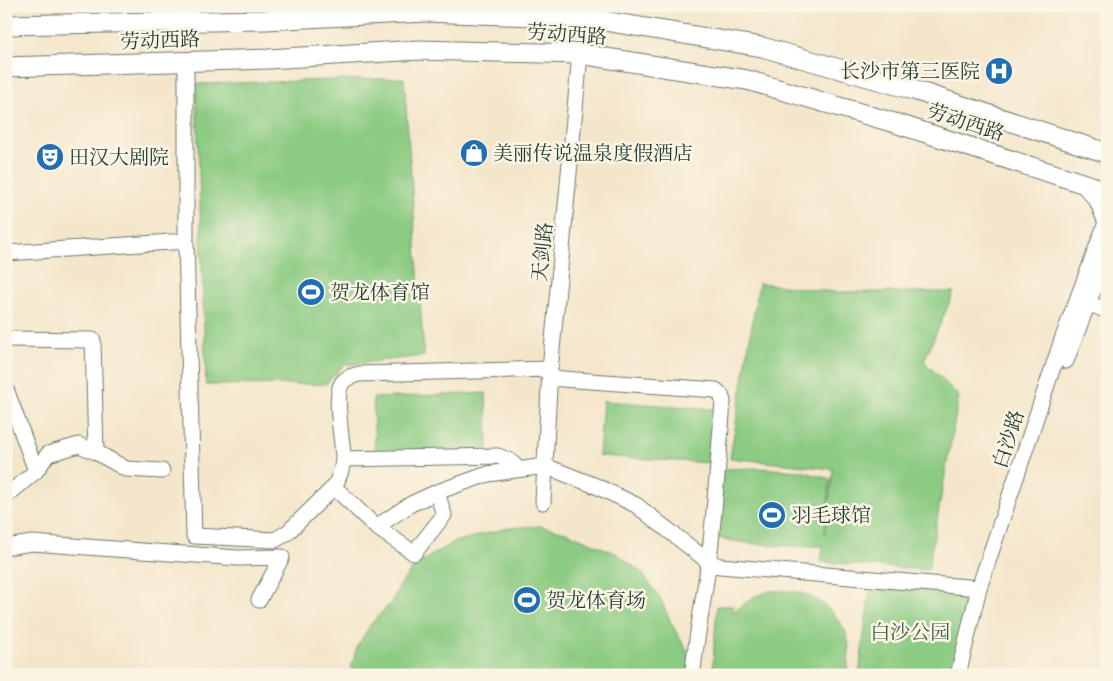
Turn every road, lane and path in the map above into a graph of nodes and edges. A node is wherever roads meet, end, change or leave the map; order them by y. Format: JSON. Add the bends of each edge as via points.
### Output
{"nodes":[{"id":1,"x":587,"y":12,"type":"edge"},
{"id":2,"x":186,"y":14,"type":"edge"},
{"id":3,"x":6,"y":25,"type":"edge"},
{"id":4,"x":580,"y":54,"type":"junction"},
{"id":5,"x":186,"y":62,"type":"junction"},
{"id":6,"x":6,"y":67,"type":"edge"},
{"id":7,"x":1103,"y":149,"type":"edge"},
{"id":8,"x":1082,"y":184,"type":"junction"},
{"id":9,"x":1107,"y":192,"type":"edge"},
{"id":10,"x":1106,"y":222,"type":"edge"},
{"id":11,"x":186,"y":241,"type":"junction"},
{"id":12,"x":6,"y":253,"type":"edge"},
{"id":13,"x":1107,"y":259,"type":"edge"},
{"id":14,"x":1088,"y":303,"type":"junction"},
{"id":15,"x":1107,"y":311,"type":"edge"},
{"id":16,"x":6,"y":339,"type":"edge"},
{"id":17,"x":550,"y":374,"type":"junction"},
{"id":18,"x":6,"y":389,"type":"edge"},
{"id":19,"x":96,"y":452,"type":"junction"},
{"id":20,"x":343,"y":459,"type":"junction"},
{"id":21,"x":545,"y":466,"type":"junction"},
{"id":22,"x":519,"y":470,"type":"junction"},
{"id":23,"x":36,"y":471,"type":"junction"},
{"id":24,"x":162,"y":471,"type":"dead end"},
{"id":25,"x":334,"y":487,"type":"junction"},
{"id":26,"x":437,"y":492,"type":"junction"},
{"id":27,"x":6,"y":496,"type":"edge"},
{"id":28,"x":543,"y":502,"type":"dead end"},
{"id":29,"x":376,"y":527,"type":"junction"},
{"id":30,"x":6,"y":547,"type":"edge"},
{"id":31,"x":709,"y":562,"type":"junction"},
{"id":32,"x":979,"y":588,"type":"junction"},
{"id":33,"x":259,"y":600,"type":"dead end"},
{"id":34,"x":693,"y":670,"type":"dead end"},
{"id":35,"x":958,"y":675,"type":"edge"},
{"id":36,"x":967,"y":675,"type":"edge"}],
"edges":[{"from":1,"to":2,"type":"main road","name":"劳动西路"},
{"from":1,"to":4,"type":"street","name":"天剑路"},
{"from":1,"to":7,"type":"main road","name":"劳动西路","via":[[762,47]]},
{"from":2,"to":3,"type":"main road","name":"劳动西路"},
{"from":4,"to":5,"type":"main road","name":"劳动西路","via":[[419,50]]},
{"from":4,"to":8,"type":"main road","name":"劳动西路","via":[[747,80],[898,124]]},
{"from":4,"to":17,"type":"street","name":"天剑路"},
{"from":5,"to":6,"type":"main road","name":"劳动西路"},
{"from":5,"to":11,"type":"street"},
{"from":8,"to":9,"type":"main road","name":"劳动西路"},
{"from":8,"to":10,"type":"street","via":[[1097,201]]},
{"from":10,"to":32,"type":"street","name":"白沙路","via":[[1063,338]]},
{"from":11,"to":12,"type":"street"},
{"from":11,"to":25,"type":"street","via":[[194,536],[275,540],[288,532]]},
{"from":13,"to":14,"type":"street","name":"白沙路"},
{"from":14,"to":15,"type":"street"},
{"from":14,"to":36,"type":"street","name":"白沙路","via":[[987,590]]},
{"from":16,"to":19,"type":"street","via":[[93,340]]},
{"from":17,"to":20,"type":"street","via":[[359,374],[348,378],[341,384],[339,393]]},
{"from":17,"to":21,"type":"street","name":"天剑路"},
{"from":17,"to":31,"type":"street","via":[[716,390],[721,395]]},
{"from":18,"to":23,"type":"street"},
{"from":19,"to":23,"type":"street","via":[[79,445],[48,454]]},
{"from":19,"to":24,"type":"street","via":[[126,469]]},
{"from":20,"to":22,"type":"street","via":[[498,456]]},
{"from":20,"to":25,"type":"street"},
{"from":21,"to":22,"type":"street"},
{"from":21,"to":28,"type":"street","name":"天剑路"},
{"from":21,"to":31,"type":"street","via":[[636,505]]},
{"from":22,"to":26,"type":"street","via":[[488,474]]},
{"from":23,"to":27,"type":"street"},
{"from":25,"to":29,"type":"street"},
{"from":26,"to":29,"type":"street","via":[[411,504]]},
{"from":26,"to":29,"type":"street","via":[[444,515],[414,553]]},
{"from":30,"to":33,"type":"street","via":[[32,542],[238,558],[282,557]]},
{"from":31,"to":32,"type":"street","via":[[720,566]]},
{"from":31,"to":34,"type":"street"},
{"from":32,"to":35,"type":"street","name":"白沙路"}]}
